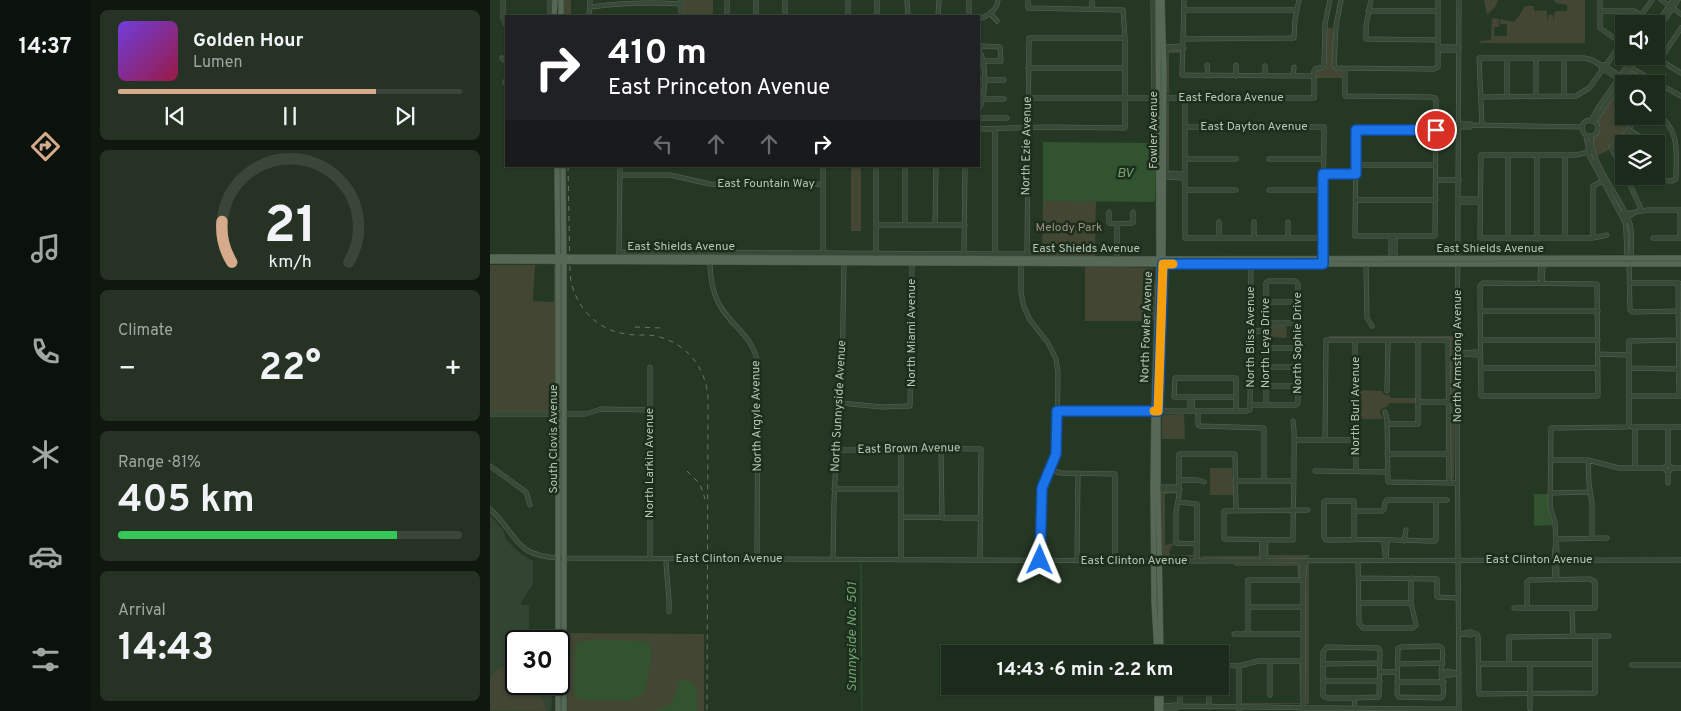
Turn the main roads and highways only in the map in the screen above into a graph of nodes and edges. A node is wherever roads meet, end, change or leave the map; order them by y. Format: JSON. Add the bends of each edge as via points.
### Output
{"nodes":[{"id":1,"x":554,"y":0,"type":"edge"},
{"id":2,"x":560,"y":0,"type":"edge"},
{"id":3,"x":1158,"y":0,"type":"edge"},
{"id":4,"x":1162,"y":0,"type":"edge"},
{"id":5,"x":554,"y":15,"type":"edge"},
{"id":6,"x":561,"y":15,"type":"edge"},
{"id":7,"x":1159,"y":98,"type":"junction"},
{"id":8,"x":1159,"y":152,"type":"junction"},
{"id":9,"x":557,"y":167,"type":"edge"},
{"id":10,"x":563,"y":167,"type":"edge"},
{"id":11,"x":1164,"y":176,"type":"junction"},
{"id":12,"x":844,"y":258,"type":"junction"},
{"id":13,"x":995,"y":258,"type":"junction"},
{"id":14,"x":1681,"y":258,"type":"edge"},
{"id":15,"x":490,"y":259,"type":"edge"},
{"id":16,"x":561,"y":259,"type":"junction"},
{"id":17,"x":1090,"y":259,"type":"junction"},
{"id":18,"x":1573,"y":259,"type":"junction"},
{"id":19,"x":1629,"y":260,"type":"junction"},
{"id":20,"x":1021,"y":261,"type":"junction"},
{"id":21,"x":1323,"y":261,"type":"junction"},
{"id":22,"x":1458,"y":261,"type":"junction"},
{"id":23,"x":1161,"y":262,"type":"junction"},
{"id":24,"x":1250,"y":262,"type":"junction"},
{"id":25,"x":1058,"y":264,"type":"junction"},
{"id":26,"x":1544,"y":264,"type":"junction"},
{"id":27,"x":1681,"y":264,"type":"edge"},
{"id":28,"x":1156,"y":336,"type":"junction"},
{"id":29,"x":1160,"y":372,"type":"junction"},
{"id":30,"x":1156,"y":411,"type":"junction"},
{"id":31,"x":1154,"y":467,"type":"junction"},
{"id":32,"x":1158,"y":489,"type":"junction"},
{"id":33,"x":1156,"y":560,"type":"junction"},
{"id":34,"x":560,"y":630,"type":"edge"},
{"id":35,"x":1159,"y":645,"type":"edge"},
{"id":36,"x":558,"y":695,"type":"edge"},
{"id":37,"x":563,"y":695,"type":"edge"},
{"id":38,"x":1158,"y":695,"type":"edge"},
{"id":39,"x":1161,"y":695,"type":"edge"},
{"id":40,"x":1160,"y":708,"type":"edge"},
{"id":41,"x":558,"y":711,"type":"edge"},
{"id":42,"x":564,"y":711,"type":"edge"}],
"edges":[{"from":1,"to":5,"type":"main road"},
{"from":2,"to":6,"type":"main road"},
{"from":3,"to":7,"type":"main road","name":"North Fowler Avenue"},
{"from":4,"to":7,"type":"main road","name":"Fowler Avenue"},
{"from":7,"to":8,"type":"main road","name":"North Fowler Avenue"},
{"from":7,"to":11,"type":"main road","name":"Fowler Avenue"},
{"from":8,"to":11,"type":"main road"},
{"from":8,"to":23,"type":"main road","name":"North Fowler Avenue"},
{"from":9,"to":16,"type":"main road","name":"South Clovis Avenue"},
{"from":10,"to":16,"type":"main road","name":"South Clovis Avenue"},
{"from":11,"to":23,"type":"main road","name":"Fowler Avenue"},
{"from":12,"to":13,"type":"main road","name":"East Shields Avenue"},
{"from":12,"to":13,"type":"main road","name":"East Shields Avenue","via":[[912,263]]},
{"from":12,"to":16,"type":"main road","name":"East Shields Avenue"},
{"from":13,"to":20,"type":"main road","name":"East Shields Avenue"},
{"from":14,"to":19,"type":"main road","name":"East Shields Avenue"},
{"from":15,"to":16,"type":"main road","name":"East Shields Avenue"},
{"from":15,"to":16,"type":"main road","name":"East Shields Avenue"},
{"from":16,"to":34,"type":"main road","name":"South Clovis Avenue"},
{"from":17,"to":20,"type":"main road","name":"East Shields Avenue"},
{"from":17,"to":23,"type":"main road","name":"East Shields Avenue"},
{"from":17,"to":25,"type":"main road","via":[[1088,262]]},
{"from":18,"to":19,"type":"main road","name":"East Shields Avenue"},
{"from":18,"to":22,"type":"main road","name":"East Shields Avenue"},
{"from":18,"to":26,"type":"main road","via":[[1544,261]]},
{"from":19,"to":26,"type":"main road","name":"East Shields Avenue"},
{"from":19,"to":27,"type":"main road","name":"East Shields Avenue"},
{"from":20,"to":25,"type":"main road","name":"East Shields Avenue"},
{"from":21,"to":22,"type":"main road","name":"East Shields Avenue"},
{"from":21,"to":22,"type":"main road","name":"East Shields Avenue","via":[[1366,264]]},
{"from":21,"to":24,"type":"main road","name":"East Shields Avenue"},
{"from":21,"to":24,"type":"main road","name":"East Shields Avenue","via":[[1284,259]]},
{"from":22,"to":26,"type":"main road","name":"East Shields Avenue"},
{"from":23,"to":24,"type":"main road","name":"East Shields Avenue"},
{"from":23,"to":24,"type":"main road","name":"East Shields Avenue"},
{"from":23,"to":25,"type":"main road","name":"East Shields Avenue"},
{"from":23,"to":28,"type":"main road","name":"North Fowler Avenue"},
{"from":23,"to":29,"type":"main road","name":"North Fowler Avenue"},
{"from":28,"to":29,"type":"main road"},
{"from":28,"to":30,"type":"main road","name":"North Fowler Avenue"},
{"from":29,"to":30,"type":"main road","name":"North Fowler Avenue"},
{"from":30,"to":31,"type":"main road","name":"North Fowler Avenue"},
{"from":30,"to":32,"type":"main road","name":"North Fowler Avenue"},
{"from":31,"to":32,"type":"main road"},
{"from":31,"to":33,"type":"main road","name":"North Fowler Avenue"},
{"from":32,"to":33,"type":"main road","name":"North Fowler Avenue"},
{"from":33,"to":35,"type":"main road","name":"North Fowler Avenue"},
{"from":36,"to":41,"type":"main road"},
{"from":37,"to":42,"type":"main road","name":"South Clovis Avenue"},
{"from":38,"to":40,"type":"main road"},
{"from":39,"to":40,"type":"main road"}]}
